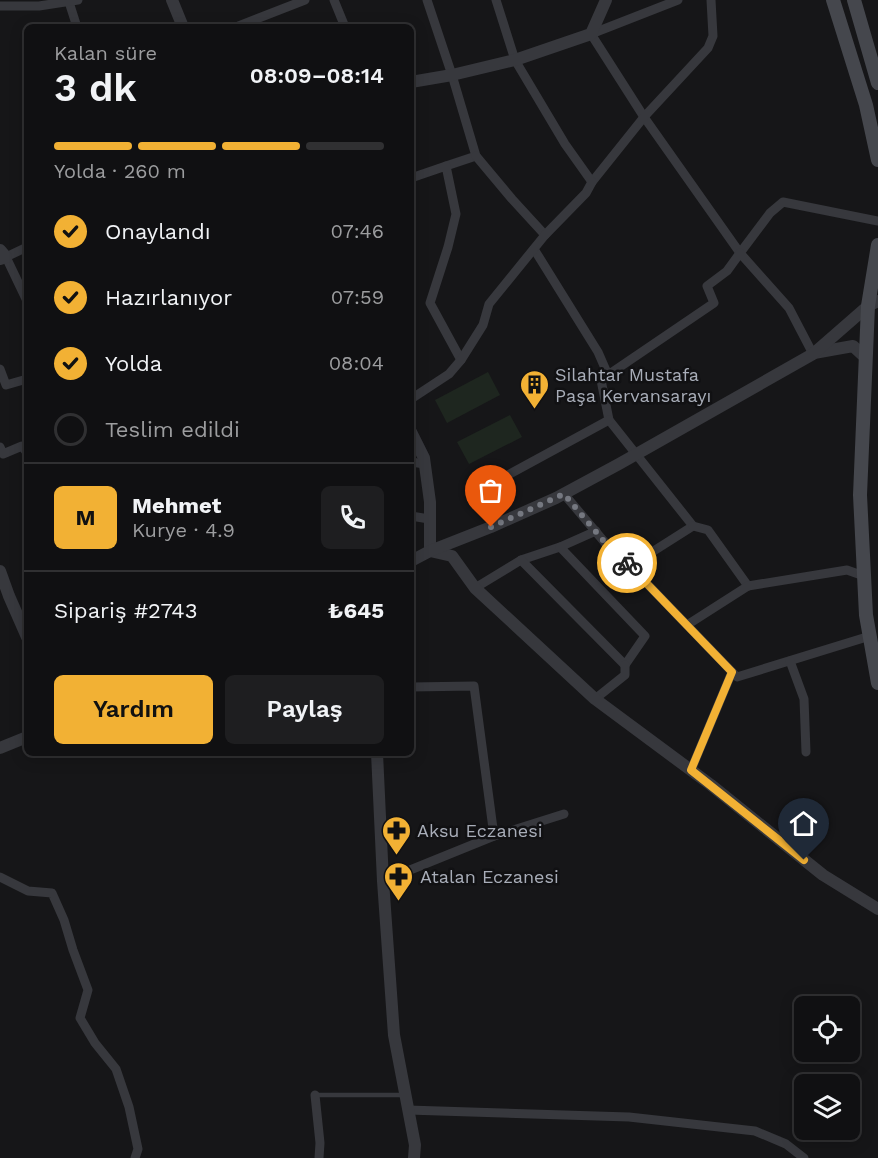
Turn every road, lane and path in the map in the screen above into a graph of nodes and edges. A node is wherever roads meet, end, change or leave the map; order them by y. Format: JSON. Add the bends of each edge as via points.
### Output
{"nodes":[{"id":1,"x":172,"y":0,"type":"edge"},
{"id":2,"x":305,"y":0,"type":"edge"},
{"id":3,"x":334,"y":0,"type":"edge"},
{"id":4,"x":427,"y":0,"type":"edge"},
{"id":5,"x":496,"y":0,"type":"edge"},
{"id":6,"x":606,"y":0,"type":"edge"},
{"id":7,"x":678,"y":0,"type":"edge"},
{"id":8,"x":711,"y":0,"type":"edge"},
{"id":9,"x":833,"y":0,"type":"edge"},
{"id":10,"x":854,"y":0,"type":"edge"},
{"id":11,"x":74,"y":1,"type":"edge"},
{"id":12,"x":36,"y":3,"type":"edge"},
{"id":13,"x":0,"y":6,"type":"edge"},
{"id":14,"x":77,"y":24,"type":"edge"},
{"id":15,"x":182,"y":24,"type":"edge"},
{"id":16,"x":244,"y":24,"type":"edge"},
{"id":17,"x":344,"y":24,"type":"edge"},
{"id":18,"x":591,"y":34,"type":"junction"},
{"id":19,"x":515,"y":60,"type":"junction"},
{"id":20,"x":452,"y":75,"type":"junction"},
{"id":21,"x":877,"y":79,"type":"edge"},
{"id":22,"x":414,"y":81,"type":"edge"},
{"id":23,"x":644,"y":117,"type":"junction"},
{"id":24,"x":476,"y":156,"type":"junction"},
{"id":25,"x":878,"y":160,"type":"edge"},
{"id":26,"x":446,"y":166,"type":"junction"},
{"id":27,"x":414,"y":177,"type":"edge"},
{"id":28,"x":592,"y":183,"type":"junction"},
{"id":29,"x":878,"y":220,"type":"edge"},
{"id":30,"x":545,"y":235,"type":"junction"},
{"id":31,"x":878,"y":245,"type":"edge"},
{"id":32,"x":24,"y":248,"type":"edge"},
{"id":33,"x":534,"y":249,"type":"junction"},
{"id":34,"x":740,"y":253,"type":"junction"},
{"id":35,"x":2,"y":256,"type":"edge"},
{"id":36,"x":24,"y":296,"type":"edge"},
{"id":37,"x":873,"y":304,"type":"edge"},
{"id":38,"x":813,"y":354,"type":"junction"},
{"id":39,"x":866,"y":358,"type":"junction"},
{"id":40,"x":461,"y":360,"type":"junction"},
{"id":41,"x":0,"y":369,"type":"edge"},
{"id":42,"x":608,"y":375,"type":"junction"},
{"id":43,"x":24,"y":380,"type":"edge"},
{"id":44,"x":414,"y":397,"type":"edge"},
{"id":45,"x":609,"y":420,"type":"junction"},
{"id":46,"x":414,"y":438,"type":"edge"},
{"id":47,"x":0,"y":447,"type":"edge"},
{"id":48,"x":24,"y":449,"type":"edge"},
{"id":49,"x":638,"y":453,"type":"junction"},
{"id":50,"x":414,"y":462,"type":"edge"},
{"id":51,"x":425,"y":464,"type":"junction"},
{"id":52,"x":471,"y":489,"type":"dead end"},
{"id":53,"x":564,"y":494,"type":"junction"},
{"id":54,"x":414,"y":516,"type":"edge"},
{"id":55,"x":429,"y":519,"type":"junction"},
{"id":56,"x":693,"y":526,"type":"junction"},
{"id":57,"x":596,"y":531,"type":"junction"},
{"id":58,"x":560,"y":547,"type":"junction"},
{"id":59,"x":429,"y":551,"type":"junction"},
{"id":60,"x":414,"y":559,"type":"edge"},
{"id":61,"x":521,"y":560,"type":"junction"},
{"id":62,"x":630,"y":566,"type":"junction"},
{"id":63,"x":0,"y":570,"type":"edge"},
{"id":64,"x":864,"y":576,"type":"junction"},
{"id":65,"x":748,"y":586,"type":"junction"},
{"id":66,"x":476,"y":588,"type":"junction"},
{"id":67,"x":687,"y":625,"type":"junction"},
{"id":68,"x":24,"y":630,"type":"edge"},
{"id":69,"x":870,"y":636,"type":"junction"},
{"id":70,"x":790,"y":661,"type":"junction"},
{"id":71,"x":625,"y":665,"type":"junction"},
{"id":72,"x":732,"y":672,"type":"junction"},
{"id":73,"x":878,"y":683,"type":"edge"},
{"id":74,"x":414,"y":687,"type":"edge"},
{"id":75,"x":595,"y":699,"type":"junction"},
{"id":76,"x":24,"y":738,"type":"edge"},
{"id":77,"x":0,"y":748,"type":"edge"},
{"id":78,"x":806,"y":752,"type":"dead end"},
{"id":79,"x":377,"y":756,"type":"edge"},
{"id":80,"x":691,"y":770,"type":"junction"},
{"id":81,"x":564,"y":814,"type":"dead end"},
{"id":82,"x":494,"y":836,"type":"junction"},
{"id":83,"x":0,"y":877,"type":"edge"},
{"id":84,"x":383,"y":881,"type":"junction"},
{"id":85,"x":878,"y":909,"type":"edge"},
{"id":86,"x":315,"y":1095,"type":"joint"},
{"id":87,"x":405,"y":1095,"type":"junction"},
{"id":88,"x":408,"y":1110,"type":"junction"},
{"id":89,"x":135,"y":1158,"type":"edge"},
{"id":90,"x":319,"y":1158,"type":"edge"},
{"id":91,"x":414,"y":1158,"type":"edge"},
{"id":92,"x":804,"y":1158,"type":"edge"}],
"edges":[{"from":1,"to":15,"type":"street"},
{"from":2,"to":16,"type":"street"},
{"from":3,"to":17,"type":"street"},
{"from":4,"to":20,"type":"street"},
{"from":5,"to":19,"type":"street"},
{"from":6,"to":18,"type":"street"},
{"from":7,"to":18,"type":"street"},
{"from":8,"to":23,"type":"street","via":[[713,36],[708,48]]},
{"from":9,"to":25,"type":"main road","via":[[866,105]]},
{"from":10,"to":21,"type":"main road"},
{"from":11,"to":12,"type":"street"},
{"from":11,"to":14,"type":"street"},
{"from":12,"to":13,"type":"street"},
{"from":18,"to":19,"type":"street"},
{"from":18,"to":23,"type":"street"},
{"from":19,"to":20,"type":"street"},
{"from":19,"to":28,"type":"street"},
{"from":20,"to":22,"type":"street"},
{"from":20,"to":24,"type":"street"},
{"from":23,"to":28,"type":"street"},
{"from":23,"to":34,"type":"street"},
{"from":24,"to":26,"type":"street"},
{"from":24,"to":30,"type":"street"},
{"from":26,"to":27,"type":"street"},
{"from":26,"to":40,"type":"street","via":[[456,214],[429,303]]},
{"from":28,"to":30,"type":"street"},
{"from":29,"to":34,"type":"street","via":[[783,202]]},
{"from":30,"to":33,"type":"street"},
{"from":31,"to":37,"type":"main road"},
{"from":32,"to":35,"type":"street"},
{"from":33,"to":40,"type":"street","via":[[489,304],[483,325]]},
{"from":33,"to":42,"type":"street","via":[[598,352]]},
{"from":34,"to":38,"type":"street","via":[[789,308]]},
{"from":34,"to":42,"type":"street","via":[[727,271],[707,286],[714,303]]},
{"from":35,"to":36,"type":"street"},
{"from":37,"to":38,"type":"street"},
{"from":37,"to":39,"type":"main road"},
{"from":38,"to":39,"type":"street","via":[[853,346]]},
{"from":38,"to":49,"type":"street"},
{"from":39,"to":64,"type":"main road","via":[[860,495]]},
{"from":40,"to":44,"type":"street","via":[[449,374]]},
{"from":41,"to":43,"type":"street","via":[[6,385]]},
{"from":42,"to":45,"type":"street","via":[[602,380]]},
{"from":45,"to":49,"type":"street"},
{"from":45,"to":52,"type":"street","via":[[506,476]]},
{"from":46,"to":51,"type":"street"},
{"from":47,"to":48,"type":"street","via":[[3,454],[22,446]]},
{"from":49,"to":53,"type":"street"},
{"from":49,"to":56,"type":"street"},
{"from":50,"to":51,"type":"street"},
{"from":51,"to":55,"type":"street"},
{"from":53,"to":57,"type":"street"},
{"from":53,"to":59,"type":"street"},
{"from":54,"to":55,"type":"street"},
{"from":55,"to":59,"type":"street"},
{"from":56,"to":62,"type":"street"},
{"from":56,"to":65,"type":"street","via":[[708,530]]},
{"from":57,"to":58,"type":"street"},
{"from":57,"to":62,"type":"street"},
{"from":58,"to":61,"type":"street"},
{"from":58,"to":71,"type":"street","via":[[645,636]]},
{"from":59,"to":60,"type":"street"},
{"from":59,"to":66,"type":"street","via":[[452,556]]},
{"from":61,"to":66,"type":"street"},
{"from":61,"to":71,"type":"street"},
{"from":62,"to":67,"type":"street"},
{"from":63,"to":68,"type":"street"},
{"from":64,"to":65,"type":"street","via":[[847,570]]},
{"from":64,"to":69,"type":"main road"},
{"from":65,"to":67,"type":"street"},
{"from":66,"to":75,"type":"street"},
{"from":67,"to":72,"type":"street"},
{"from":69,"to":70,"type":"street"},
{"from":69,"to":73,"type":"main road"},
{"from":70,"to":72,"type":"street","via":[[737,677]]},
{"from":70,"to":78,"type":"street","via":[[804,699]]},
{"from":71,"to":75,"type":"street","via":[[625,675]]},
{"from":72,"to":80,"type":"street"},
{"from":74,"to":82,"type":"street","via":[[474,686]]},
{"from":75,"to":80,"type":"street"},
{"from":76,"to":77,"type":"street"},
{"from":79,"to":84,"type":"street"},
{"from":80,"to":85,"type":"street","via":[[823,874]]},
{"from":81,"to":82,"type":"street"},
{"from":82,"to":84,"type":"street"},
{"from":83,"to":89,"type":"street","via":[[28,891],[52,893],[88,990],[80,1018],[116,1069],[138,1149]]},
{"from":84,"to":87,"type":"street","via":[[393,1035]]},
{"from":86,"to":87,"type":"lane"},
{"from":86,"to":90,"type":"street"},
{"from":87,"to":88,"type":"street"},
{"from":88,"to":91,"type":"street"},
{"from":88,"to":92,"type":"street","via":[[629,1117],[755,1131],[786,1144]]}]}
